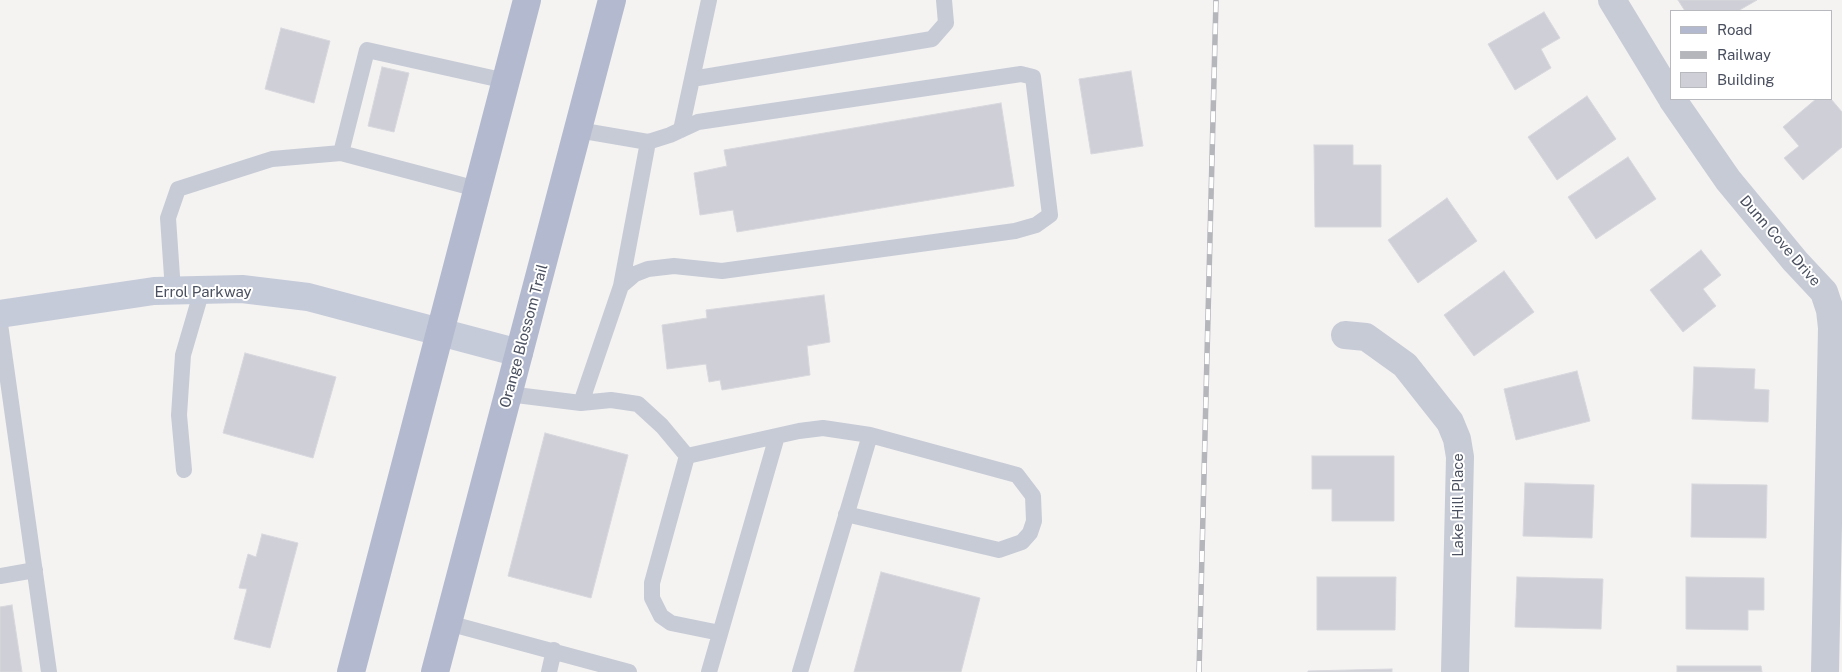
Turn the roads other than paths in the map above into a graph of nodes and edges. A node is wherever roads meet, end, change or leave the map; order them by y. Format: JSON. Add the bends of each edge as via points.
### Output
{"nodes":[{"id":1,"x":527,"y":0,"type":"edge"},
{"id":2,"x":612,"y":0,"type":"edge"},
{"id":3,"x":709,"y":0,"type":"edge"},
{"id":4,"x":944,"y":0,"type":"edge"},
{"id":5,"x":1612,"y":0,"type":"edge"},
{"id":6,"x":692,"y":79,"type":"junction"},
{"id":7,"x":506,"y":80,"type":"junction"},
{"id":8,"x":1670,"y":96,"type":"edge"},
{"id":9,"x":1672,"y":100,"type":"edge"},
{"id":10,"x":578,"y":130,"type":"junction"},
{"id":11,"x":681,"y":130,"type":"junction"},
{"id":12,"x":648,"y":142,"type":"junction"},
{"id":13,"x":341,"y":153,"type":"junction"},
{"id":14,"x":477,"y":189,"type":"junction"},
{"id":15,"x":620,"y":286,"type":"junction"},
{"id":16,"x":202,"y":290,"type":"junction"},
{"id":17,"x":173,"y":291,"type":"junction"},
{"id":18,"x":0,"y":314,"type":"edge"},
{"id":19,"x":0,"y":324,"type":"edge"},
{"id":20,"x":440,"y":332,"type":"junction"},
{"id":21,"x":1345,"y":335,"type":"dead end"},
{"id":22,"x":519,"y":353,"type":"junction"},
{"id":23,"x":508,"y":394,"type":"junction"},
{"id":24,"x":581,"y":403,"type":"junction"},
{"id":25,"x":870,"y":435,"type":"junction"},
{"id":26,"x":777,"y":436,"type":"junction"},
{"id":27,"x":687,"y":456,"type":"junction"},
{"id":28,"x":184,"y":470,"type":"dead end"},
{"id":29,"x":846,"y":514,"type":"junction"},
{"id":30,"x":34,"y":570,"type":"junction"},
{"id":31,"x":0,"y":576,"type":"edge"},
{"id":32,"x":448,"y":623,"type":"junction"},
{"id":33,"x":720,"y":633,"type":"junction"},
{"id":34,"x":554,"y":650,"type":"junction"},
{"id":35,"x":49,"y":672,"type":"edge"},
{"id":36,"x":351,"y":672,"type":"edge"},
{"id":37,"x":435,"y":672,"type":"edge"},
{"id":38,"x":549,"y":672,"type":"edge"},
{"id":39,"x":629,"y":672,"type":"edge"},
{"id":40,"x":709,"y":672,"type":"edge"},
{"id":41,"x":800,"y":672,"type":"edge"},
{"id":42,"x":1455,"y":672,"type":"edge"},
{"id":43,"x":1825,"y":672,"type":"edge"}],
"edges":[{"from":1,"to":7,"type":"main road"},
{"from":2,"to":10,"type":"main road","name":"Orange Blossom Trail"},
{"from":3,"to":6,"type":"lane"},
{"from":4,"to":6,"type":"lane","via":[[946,23],[932,39]]},
{"from":5,"to":8,"type":"street","name":"Dunn Cove Drive"},
{"from":6,"to":11,"type":"lane"},
{"from":7,"to":13,"type":"lane","via":[[367,50]]},
{"from":7,"to":14,"type":"main road"},
{"from":9,"to":43,"type":"street","name":"Dunn Cove Drive","via":[[1728,180],[1824,292],[1830,310]]},
{"from":10,"to":12,"type":"lane"},
{"from":10,"to":22,"type":"main road","name":"Orange Blossom Trail"},
{"from":11,"to":12,"type":"lane"},
{"from":11,"to":15,"type":"lane","via":[[698,122],[1021,74],[1033,77],[1050,216],[1036,225],[1015,231],[722,271],[674,266],[648,269]]},
{"from":12,"to":15,"type":"lane"},
{"from":13,"to":14,"type":"lane"},
{"from":13,"to":17,"type":"lane","via":[[272,159],[178,189],[168,218]]},
{"from":14,"to":20,"type":"main road"},
{"from":15,"to":24,"type":"lane"},
{"from":16,"to":17,"type":"street","name":"Errol Parkway"},
{"from":16,"to":20,"type":"street","name":"Errol Parkway","via":[[242,289],[308,298]]},
{"from":16,"to":28,"type":"lane","via":[[183,355],[179,415]]},
{"from":17,"to":18,"type":"street","name":"Errol Parkway","via":[[154,291]]},
{"from":19,"to":30,"type":"lane"},
{"from":20,"to":22,"type":"street","name":"Errol Parkway"},
{"from":20,"to":36,"type":"main road"},
{"from":21,"to":42,"type":"street","name":"Lake Hill Place","via":[[1366,337],[1406,365],[1450,422],[1457,439],[1460,457]]},
{"from":22,"to":23,"type":"main road","name":"Orange Blossom Trail"},
{"from":23,"to":24,"type":"lane"},
{"from":23,"to":32,"type":"main road","name":"Orange Blossom Trail"},
{"from":24,"to":27,"type":"lane","via":[[611,400],[638,404]]},
{"from":25,"to":26,"type":"lane","via":[[823,428]]},
{"from":25,"to":29,"type":"lane"},
{"from":25,"to":29,"type":"lane","via":[[1017,475],[1033,496],[1034,521],[1022,542],[999,550]]},
{"from":26,"to":27,"type":"lane"},
{"from":26,"to":33,"type":"lane"},
{"from":27,"to":33,"type":"lane","via":[[652,583],[652,598],[660,616],[671,623]]},
{"from":29,"to":41,"type":"lane"},
{"from":30,"to":31,"type":"lane"},
{"from":30,"to":35,"type":"lane"},
{"from":32,"to":34,"type":"lane"},
{"from":32,"to":37,"type":"main road","name":"Orange Blossom Trail"},
{"from":33,"to":40,"type":"lane"},
{"from":34,"to":38,"type":"lane"},
{"from":34,"to":39,"type":"lane"}]}
